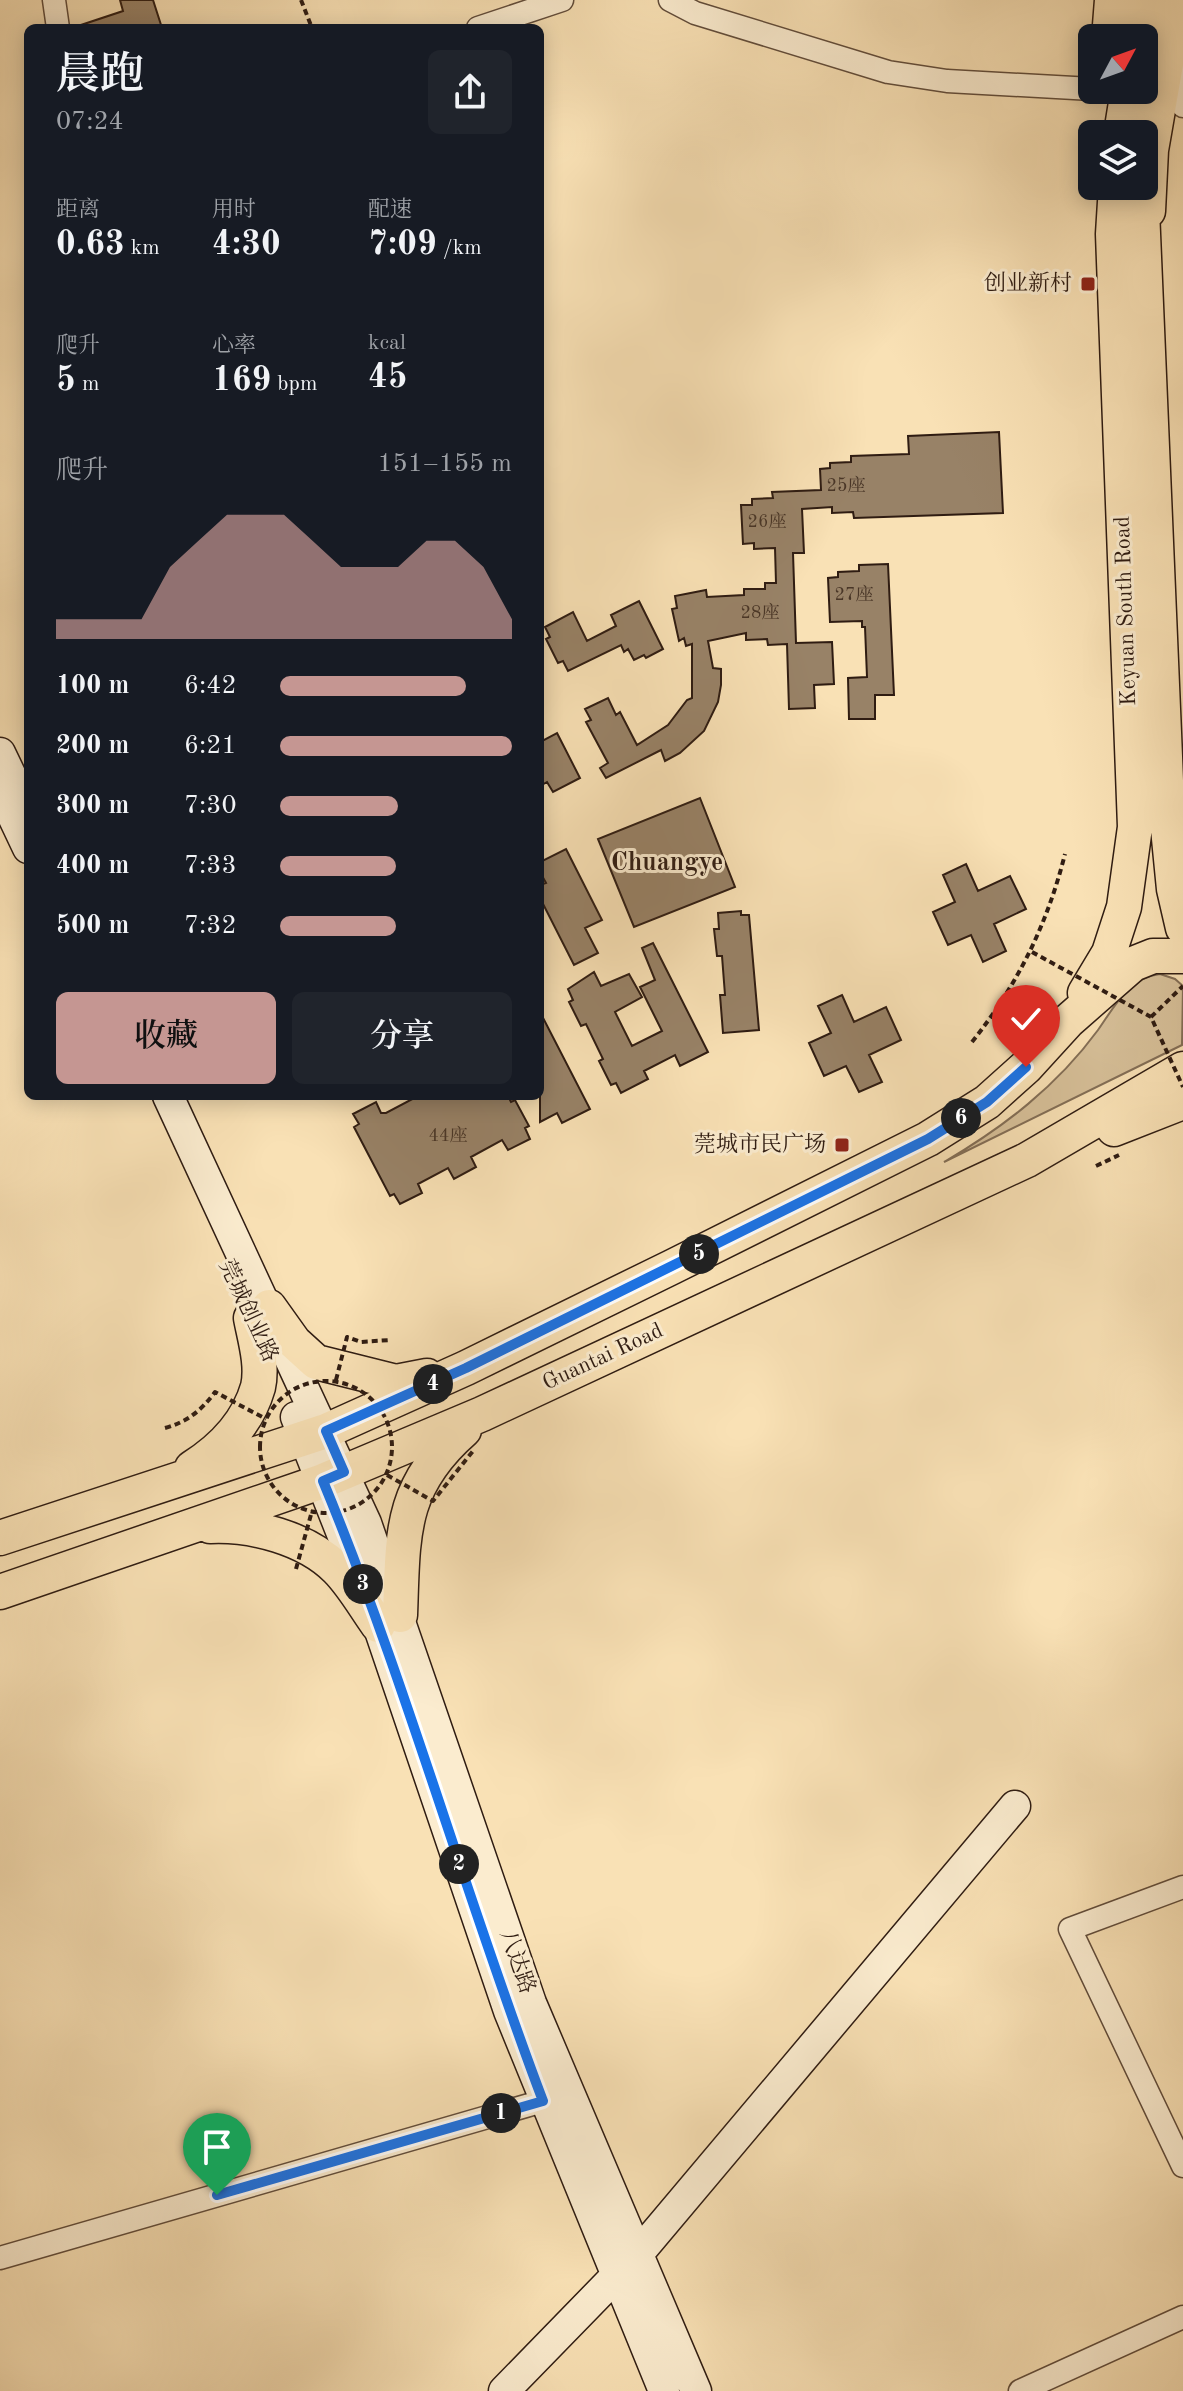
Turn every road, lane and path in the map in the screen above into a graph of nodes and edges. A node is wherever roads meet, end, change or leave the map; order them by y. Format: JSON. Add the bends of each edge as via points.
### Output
{"nodes":[{"id":1,"x":54,"y":0,"type":"edge"},
{"id":2,"x":301,"y":0,"type":"edge"},
{"id":3,"x":562,"y":0,"type":"edge"},
{"id":4,"x":670,"y":0,"type":"edge"},
{"id":5,"x":1112,"y":0,"type":"edge"},
{"id":6,"x":1165,"y":3,"type":"edge"},
{"id":7,"x":57,"y":24,"type":"edge"},
{"id":8,"x":310,"y":24,"type":"edge"},
{"id":9,"x":490,"y":24,"type":"edge"},
{"id":10,"x":1110,"y":24,"type":"edge"},
{"id":11,"x":1149,"y":24,"type":"edge"},
{"id":12,"x":1078,"y":88,"type":"edge"},
{"id":13,"x":1183,"y":106,"type":"edge"},
{"id":14,"x":1114,"y":200,"type":"edge"},
{"id":15,"x":1142,"y":200,"type":"edge"},
{"id":16,"x":1146,"y":251,"type":"junction"},
{"id":17,"x":0,"y":753,"type":"edge"},
{"id":18,"x":0,"y":789,"type":"edge"},
{"id":19,"x":24,"y":802,"type":"edge"},
{"id":20,"x":24,"y":840,"type":"edge"},
{"id":21,"x":1065,"y":854,"type":"dead end"},
{"id":22,"x":1178,"y":896,"type":"edge"},
{"id":23,"x":1183,"y":928,"type":"edge"},
{"id":24,"x":1032,"y":952,"type":"junction"},
{"id":25,"x":1183,"y":956,"type":"edge"},
{"id":26,"x":1183,"y":986,"type":"edge"},
{"id":27,"x":1151,"y":1017,"type":"junction"},
{"id":28,"x":1068,"y":1021,"type":"junction"},
{"id":29,"x":972,"y":1042,"type":"dead end"},
{"id":30,"x":1183,"y":1069,"type":"edge"},
{"id":31,"x":1183,"y":1087,"type":"edge"},
{"id":32,"x":149,"y":1100,"type":"edge"},
{"id":33,"x":170,"y":1100,"type":"edge"},
{"id":34,"x":1183,"y":1102,"type":"edge"},
{"id":35,"x":1027,"y":1160,"type":"junction"},
{"id":36,"x":260,"y":1313,"type":"junction"},
{"id":37,"x":390,"y":1340,"type":"dead end"},
{"id":38,"x":466,"y":1368,"type":"junction"},
{"id":39,"x":336,"y":1380,"type":"junction"},
{"id":40,"x":482,"y":1414,"type":"junction"},
{"id":41,"x":266,"y":1419,"type":"junction"},
{"id":42,"x":165,"y":1428,"type":"dead end"},
{"id":43,"x":316,"y":1434,"type":"junction"},
{"id":44,"x":473,"y":1451,"type":"dead end"},
{"id":45,"x":387,"y":1475,"type":"junction"},
{"id":46,"x":171,"y":1480,"type":"junction"},
{"id":47,"x":326,"y":1488,"type":"junction"},
{"id":48,"x":354,"y":1526,"type":"joint"},
{"id":49,"x":189,"y":1527,"type":"junction"},
{"id":50,"x":0,"y":1538,"type":"edge"},
{"id":51,"x":296,"y":1569,"type":"dead end"},
{"id":52,"x":0,"y":1592,"type":"edge"},
{"id":53,"x":389,"y":1620,"type":"junction"},
{"id":54,"x":1015,"y":1806,"type":"dead end"},
{"id":55,"x":1183,"y":1887,"type":"edge"},
{"id":56,"x":543,"y":2101,"type":"junction"},
{"id":57,"x":1183,"y":2166,"type":"edge"},
{"id":58,"x":0,"y":2258,"type":"edge"},
{"id":59,"x":627,"y":2266,"type":"junction"},
{"id":60,"x":1183,"y":2317,"type":"edge"},
{"id":61,"x":504,"y":2391,"type":"edge"},
{"id":62,"x":664,"y":2391,"type":"edge"},
{"id":63,"x":696,"y":2391,"type":"edge"},
{"id":64,"x":1020,"y":2391,"type":"edge"}],
"edges":[{"from":1,"to":7,"type":"street"},
{"from":2,"to":8,"type":"path"},
{"from":3,"to":9,"type":"street"},
{"from":4,"to":12,"type":"street","via":[[695,13],[888,72]]},
{"from":5,"to":10,"type":"main road"},
{"from":6,"to":11,"type":"main road"},
{"from":6,"to":13,"type":"street"},
{"from":6,"to":16,"type":"main road"},
{"from":14,"to":28,"type":"main road","name":"Keyuan South Road","via":[[1135,827],[1124,907],[1109,953]]},
{"from":15,"to":16,"type":"main road","name":"Keyuan South Road"},
{"from":16,"to":22,"type":"main road","name":"Keyuan South Road","via":[[1168,828]]},
{"from":17,"to":19,"type":"main road"},
{"from":18,"to":20,"type":"main road"},
{"from":21,"to":24,"type":"path"},
{"from":22,"to":23,"type":"main road","name":"Keyuan South Road"},
{"from":24,"to":27,"type":"path","bridge":true},
{"from":24,"to":29,"type":"path"},
{"from":25,"to":28,"type":"main road","via":[[1153,956],[1133,964]]},
{"from":26,"to":27,"type":"path"},
{"from":27,"to":31,"type":"path","bridge":true},
{"from":28,"to":38,"type":"main road","via":[[987,1102],[928,1139]]},
{"from":30,"to":35,"type":"main road","name":"Guantai Road"},
{"from":32,"to":36,"type":"main road","name":"莞城创业路"},
{"from":33,"to":36,"type":"main road","name":"莞城创业路"},
{"from":34,"to":35,"type":"main road"},
{"from":35,"to":40,"type":"main road","name":"Guantai Road"},
{"from":36,"to":38,"type":"main road","via":[[316,1362],[329,1366],[396,1382]]},
{"from":36,"to":43,"type":"main road","name":"莞城创业路"},
{"from":36,"to":46,"type":"main road","via":[[258,1386],[236,1431],[209,1457]]},
{"from":37,"to":39,"type":"path","bridge":true,"via":[[361,1342],[347,1337]]},
{"from":38,"to":43,"type":"main road"},
{"from":39,"to":41,"type":"path","bridge":true,"via":[[289,1391]]},
{"from":39,"to":45,"type":"path","bridge":true,"via":[[379,1406],[393,1441]]},
{"from":40,"to":47,"type":"main road","name":"Guantai Road"},
{"from":40,"to":53,"type":"main road","via":[[437,1454],[419,1481]]},
{"from":41,"to":42,"type":"path","bridge":true,"via":[[215,1392],[185,1422]]},
{"from":41,"to":47,"type":"path","bridge":true,"via":[[260,1445],[264,1470],[278,1492],[291,1503]]},
{"from":43,"to":46,"type":"main road"},
{"from":43,"to":47,"type":"main road","name":"莞城创业路"},
{"from":44,"to":45,"type":"path","bridge":true,"via":[[433,1501]]},
{"from":45,"to":47,"type":"path","bridge":true,"via":[[356,1507],[327,1514]]},
{"from":46,"to":50,"type":"main road"},
{"from":47,"to":48,"type":"main road","name":"莞城创业路"},
{"from":47,"to":49,"type":"main road","name":"Guantai Road"},
{"from":47,"to":51,"type":"path","bridge":true},
{"from":48,"to":53,"type":"main road","name":"八达路"},
{"from":49,"to":52,"type":"main road","name":"Guantai Road"},
{"from":49,"to":53,"type":"main road","via":[[229,1525],[293,1540],[336,1568]]},
{"from":53,"to":56,"type":"main road","name":"八达路","via":[[509,2011]]},
{"from":53,"to":59,"type":"main road","name":"八达路"},
{"from":54,"to":59,"type":"main road"},
{"from":55,"to":57,"type":"street","via":[[1070,1929]]},
{"from":56,"to":58,"type":"street"},
{"from":56,"to":59,"type":"main road","name":"八达路"},
{"from":59,"to":61,"type":"main road"},
{"from":59,"to":62,"type":"main road","name":"八达路"},
{"from":59,"to":63,"type":"main road","name":"八达路"},
{"from":60,"to":64,"type":"street"}]}
